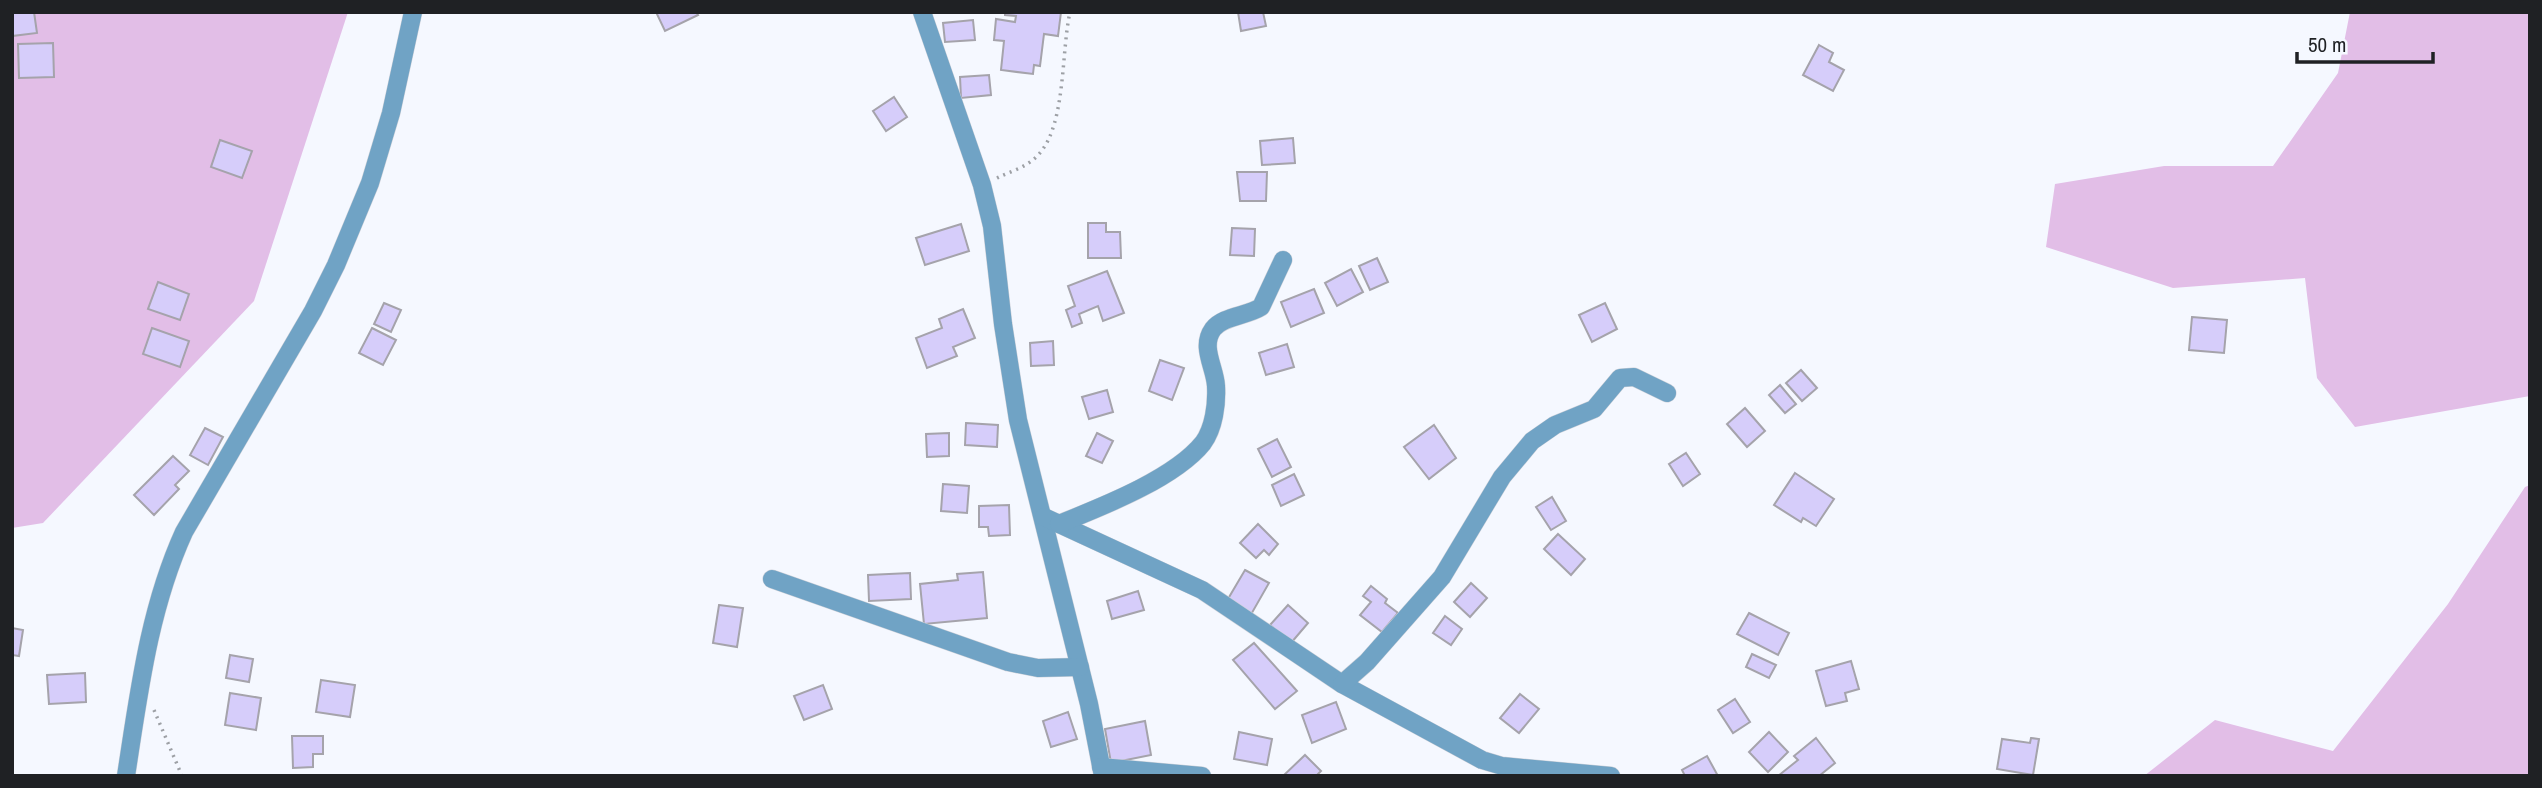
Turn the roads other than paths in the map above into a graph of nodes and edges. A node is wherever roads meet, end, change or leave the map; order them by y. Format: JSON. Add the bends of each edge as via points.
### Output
{"nodes":[{"id":1,"x":413,"y":12,"type":"edge"},
{"id":2,"x":922,"y":12,"type":"edge"},
{"id":3,"x":1283,"y":260,"type":"dead end"},
{"id":4,"x":1667,"y":393,"type":"dead end"},
{"id":5,"x":1051,"y":520,"type":"junction"},
{"id":6,"x":772,"y":579,"type":"dead end"},
{"id":7,"x":1080,"y":667,"type":"junction"},
{"id":8,"x":1342,"y":684,"type":"junction"},
{"id":9,"x":1102,"y":771,"type":"edge"},
{"id":10,"x":127,"y":776,"type":"edge"},
{"id":11,"x":1202,"y":776,"type":"edge"},
{"id":12,"x":1611,"y":776,"type":"edge"}],
"edges":[{"from":1,"to":10,"type":"street","via":[[391,113],[355,222],[313,311],[184,532],[169,566],[155,610]]},
{"from":2,"to":5,"type":"street","via":[[982,185],[992,226],[1009,368]]},
{"from":3,"to":5,"type":"street","via":[[1261,307],[1219,324],[1211,332],[1208,355],[1216,386],[1215,406],[1204,442],[1136,490]]},
{"from":4,"to":8,"type":"street","via":[[1634,377],[1620,378],[1594,409],[1532,441],[1502,477],[1442,577]]},
{"from":5,"to":7,"type":"street"},
{"from":5,"to":8,"type":"street","via":[[1202,590]]},
{"from":6,"to":7,"type":"street","via":[[1008,662],[1038,668]]},
{"from":7,"to":9,"type":"street"},
{"from":8,"to":12,"type":"street","via":[[1482,760]]},
{"from":9,"to":11,"type":"street"}]}
